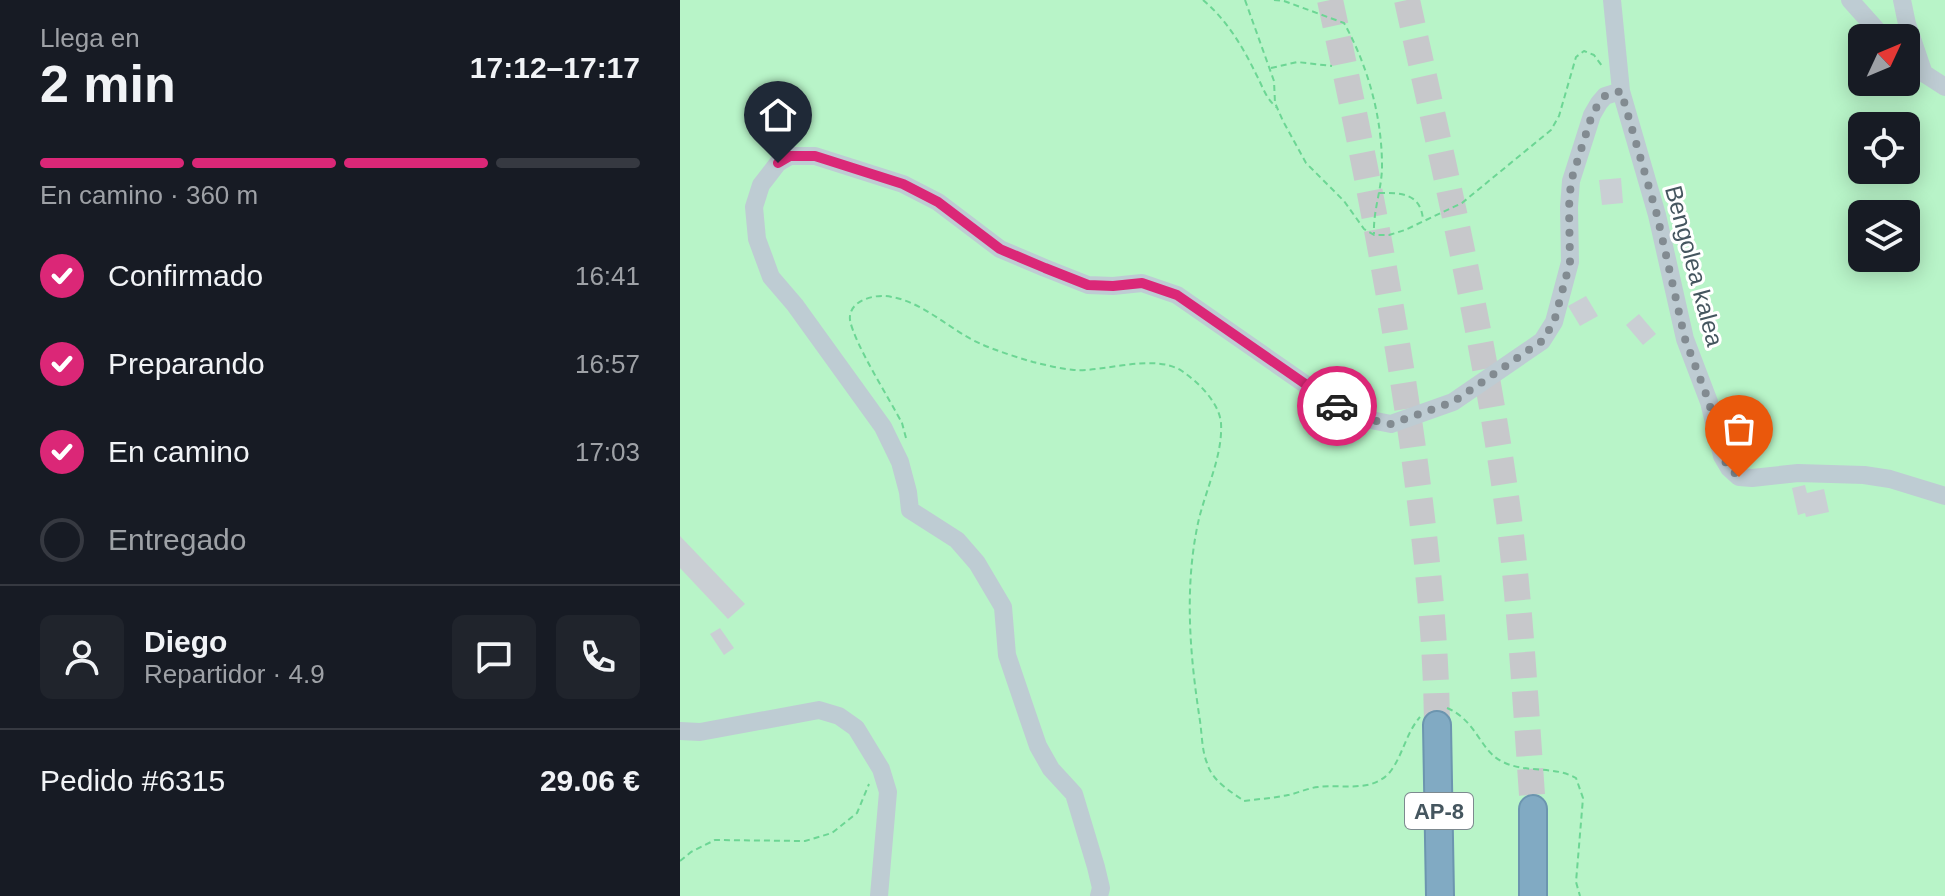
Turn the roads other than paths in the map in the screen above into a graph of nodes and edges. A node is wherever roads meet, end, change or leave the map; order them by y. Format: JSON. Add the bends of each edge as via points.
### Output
{"nodes":[{"id":1,"x":1612,"y":0,"type":"edge"},
{"id":2,"x":1850,"y":0,"type":"edge"},
{"id":3,"x":1902,"y":0,"type":"edge"},
{"id":4,"x":1871,"y":24,"type":"edge"},
{"id":5,"x":1920,"y":71,"type":"edge"},
{"id":6,"x":1924,"y":74,"type":"junction"},
{"id":7,"x":1945,"y":87,"type":"edge"},
{"id":8,"x":1621,"y":91,"type":"junction"},
{"id":9,"x":1945,"y":496,"type":"edge"},
{"id":10,"x":1435,"y":715,"type":"tunnel mouth"},
{"id":11,"x":680,"y":731,"type":"edge"},
{"id":12,"x":1533,"y":809,"type":"tunnel mouth"},
{"id":13,"x":879,"y":896,"type":"edge"},
{"id":14,"x":1099,"y":896,"type":"edge"},
{"id":15,"x":1440,"y":896,"type":"edge"},
{"id":16,"x":1533,"y":896,"type":"edge"}],
"edges":[{"from":1,"to":8,"type":"street","name":"Bengolea kalea"},
{"from":2,"to":4,"type":"street"},
{"from":3,"to":6,"type":"street"},
{"from":5,"to":6,"type":"street"},
{"from":6,"to":7,"type":"street"},
{"from":8,"to":9,"type":"street","name":"Bengolea kalea","via":[[1685,339],[1729,468],[1739,477],[1752,478],[1864,475]]},
{"from":8,"to":14,"type":"street","via":[[1605,96],[1592,115],[1571,181],[1570,262],[1554,322],[1542,341],[1453,402],[1391,424],[1351,416],[1177,295],[1142,283],[1088,285],[1000,249],[938,202],[903,184],[815,156],[790,156],[761,185],[754,207],[757,239],[771,277],[883,427],[910,510],[957,540],[1003,607],[1007,655],[1038,746],[1074,794]]},
{"from":10,"to":15,"type":"highway","number":"AP-8"},
{"from":11,"to":13,"type":"street","via":[[819,710],[856,728],[881,769],[888,792]]},
{"from":12,"to":16,"type":"highway"}]}
